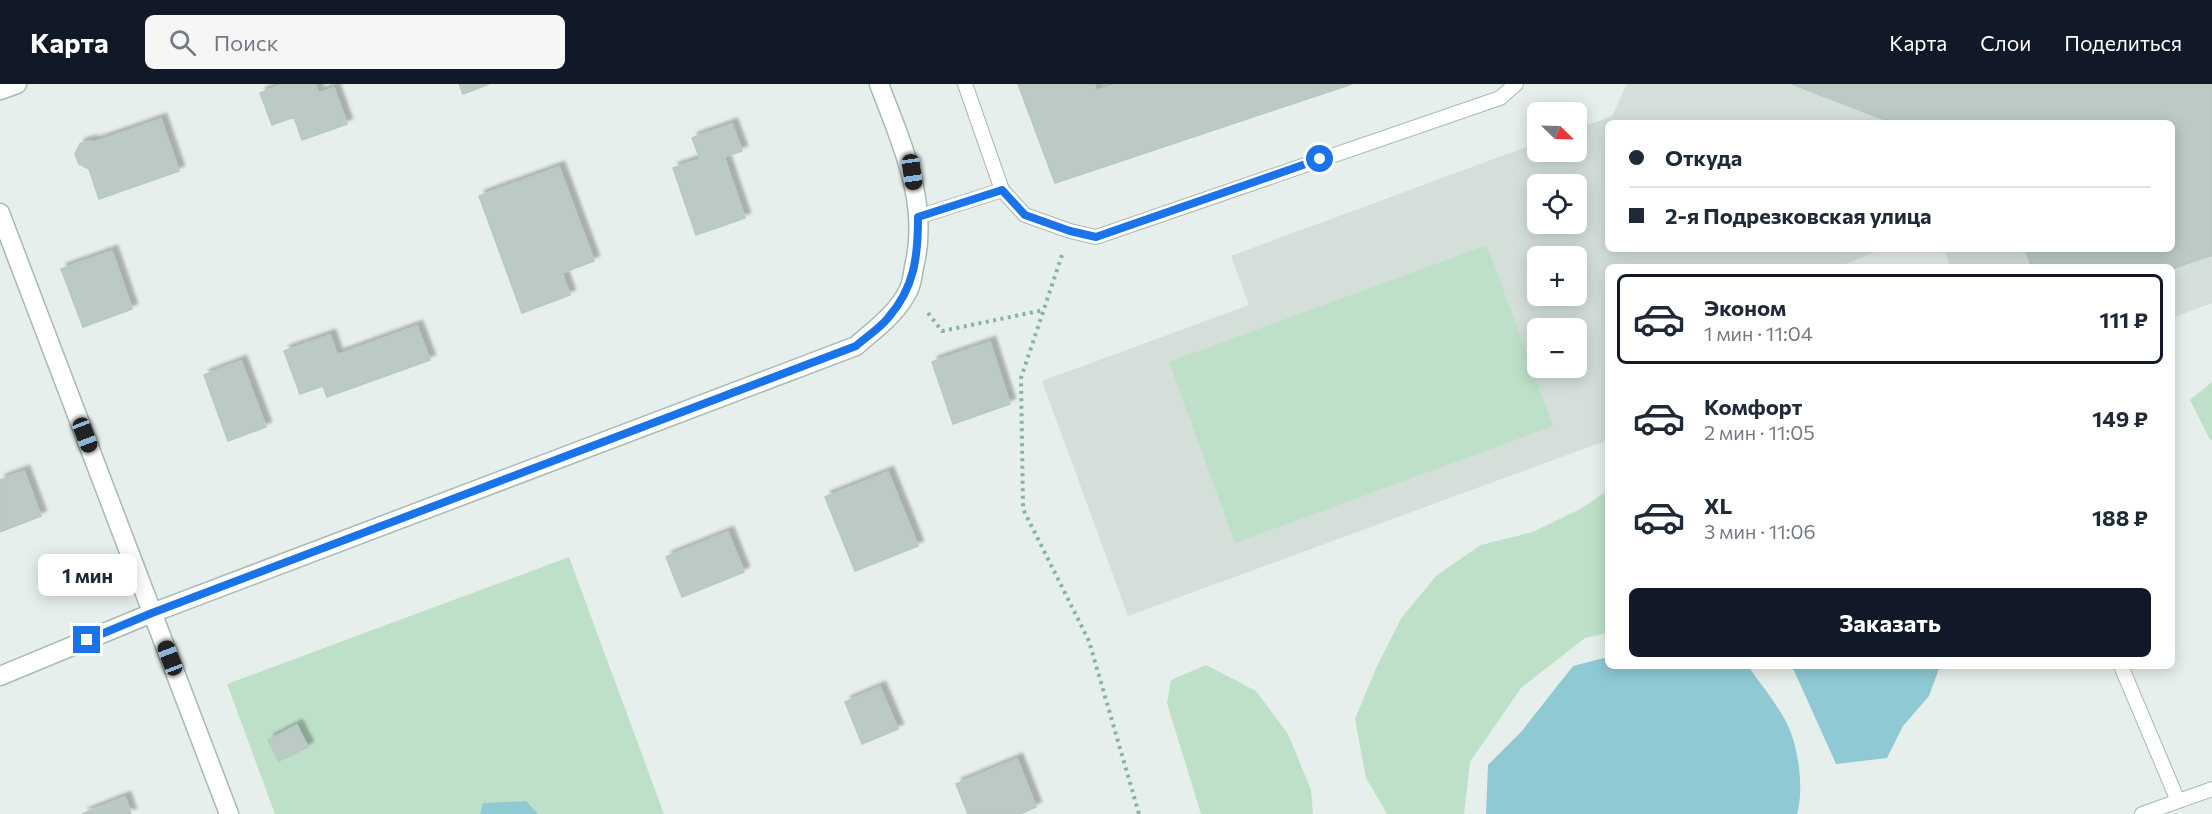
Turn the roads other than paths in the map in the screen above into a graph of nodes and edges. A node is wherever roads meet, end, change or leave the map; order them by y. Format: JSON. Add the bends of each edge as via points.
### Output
{"nodes":[{"id":1,"x":17,"y":84,"type":"edge"},
{"id":2,"x":879,"y":84,"type":"edge"},
{"id":3,"x":965,"y":84,"type":"edge"},
{"id":4,"x":1516,"y":84,"type":"edge"},
{"id":5,"x":0,"y":90,"type":"edge"},
{"id":6,"x":1002,"y":190,"type":"junction"},
{"id":7,"x":0,"y":213,"type":"edge"},
{"id":8,"x":918,"y":217,"type":"junction"},
{"id":9,"x":152,"y":613,"type":"junction"},
{"id":10,"x":2122,"y":669,"type":"edge"},
{"id":11,"x":0,"y":676,"type":"edge"},
{"id":12,"x":2212,"y":789,"type":"edge"},
{"id":13,"x":2178,"y":801,"type":"junction"},
{"id":14,"x":230,"y":814,"type":"edge"},
{"id":15,"x":2142,"y":814,"type":"edge"}],
"edges":[{"from":1,"to":5,"type":"street"},
{"from":2,"to":8,"type":"street","via":[[912,172]]},
{"from":3,"to":6,"type":"lane"},
{"from":4,"to":6,"type":"lane","via":[[1500,98],[1096,237],[1025,215]]},
{"from":6,"to":8,"type":"lane"},
{"from":7,"to":9,"type":"street"},
{"from":8,"to":9,"type":"street","via":[[918,253],[909,289],[888,319],[856,346]]},
{"from":9,"to":11,"type":"street"},
{"from":9,"to":14,"type":"street"},
{"from":10,"to":13,"type":"lane"},
{"from":12,"to":13,"type":"lane"},
{"from":13,"to":15,"type":"lane"}]}
